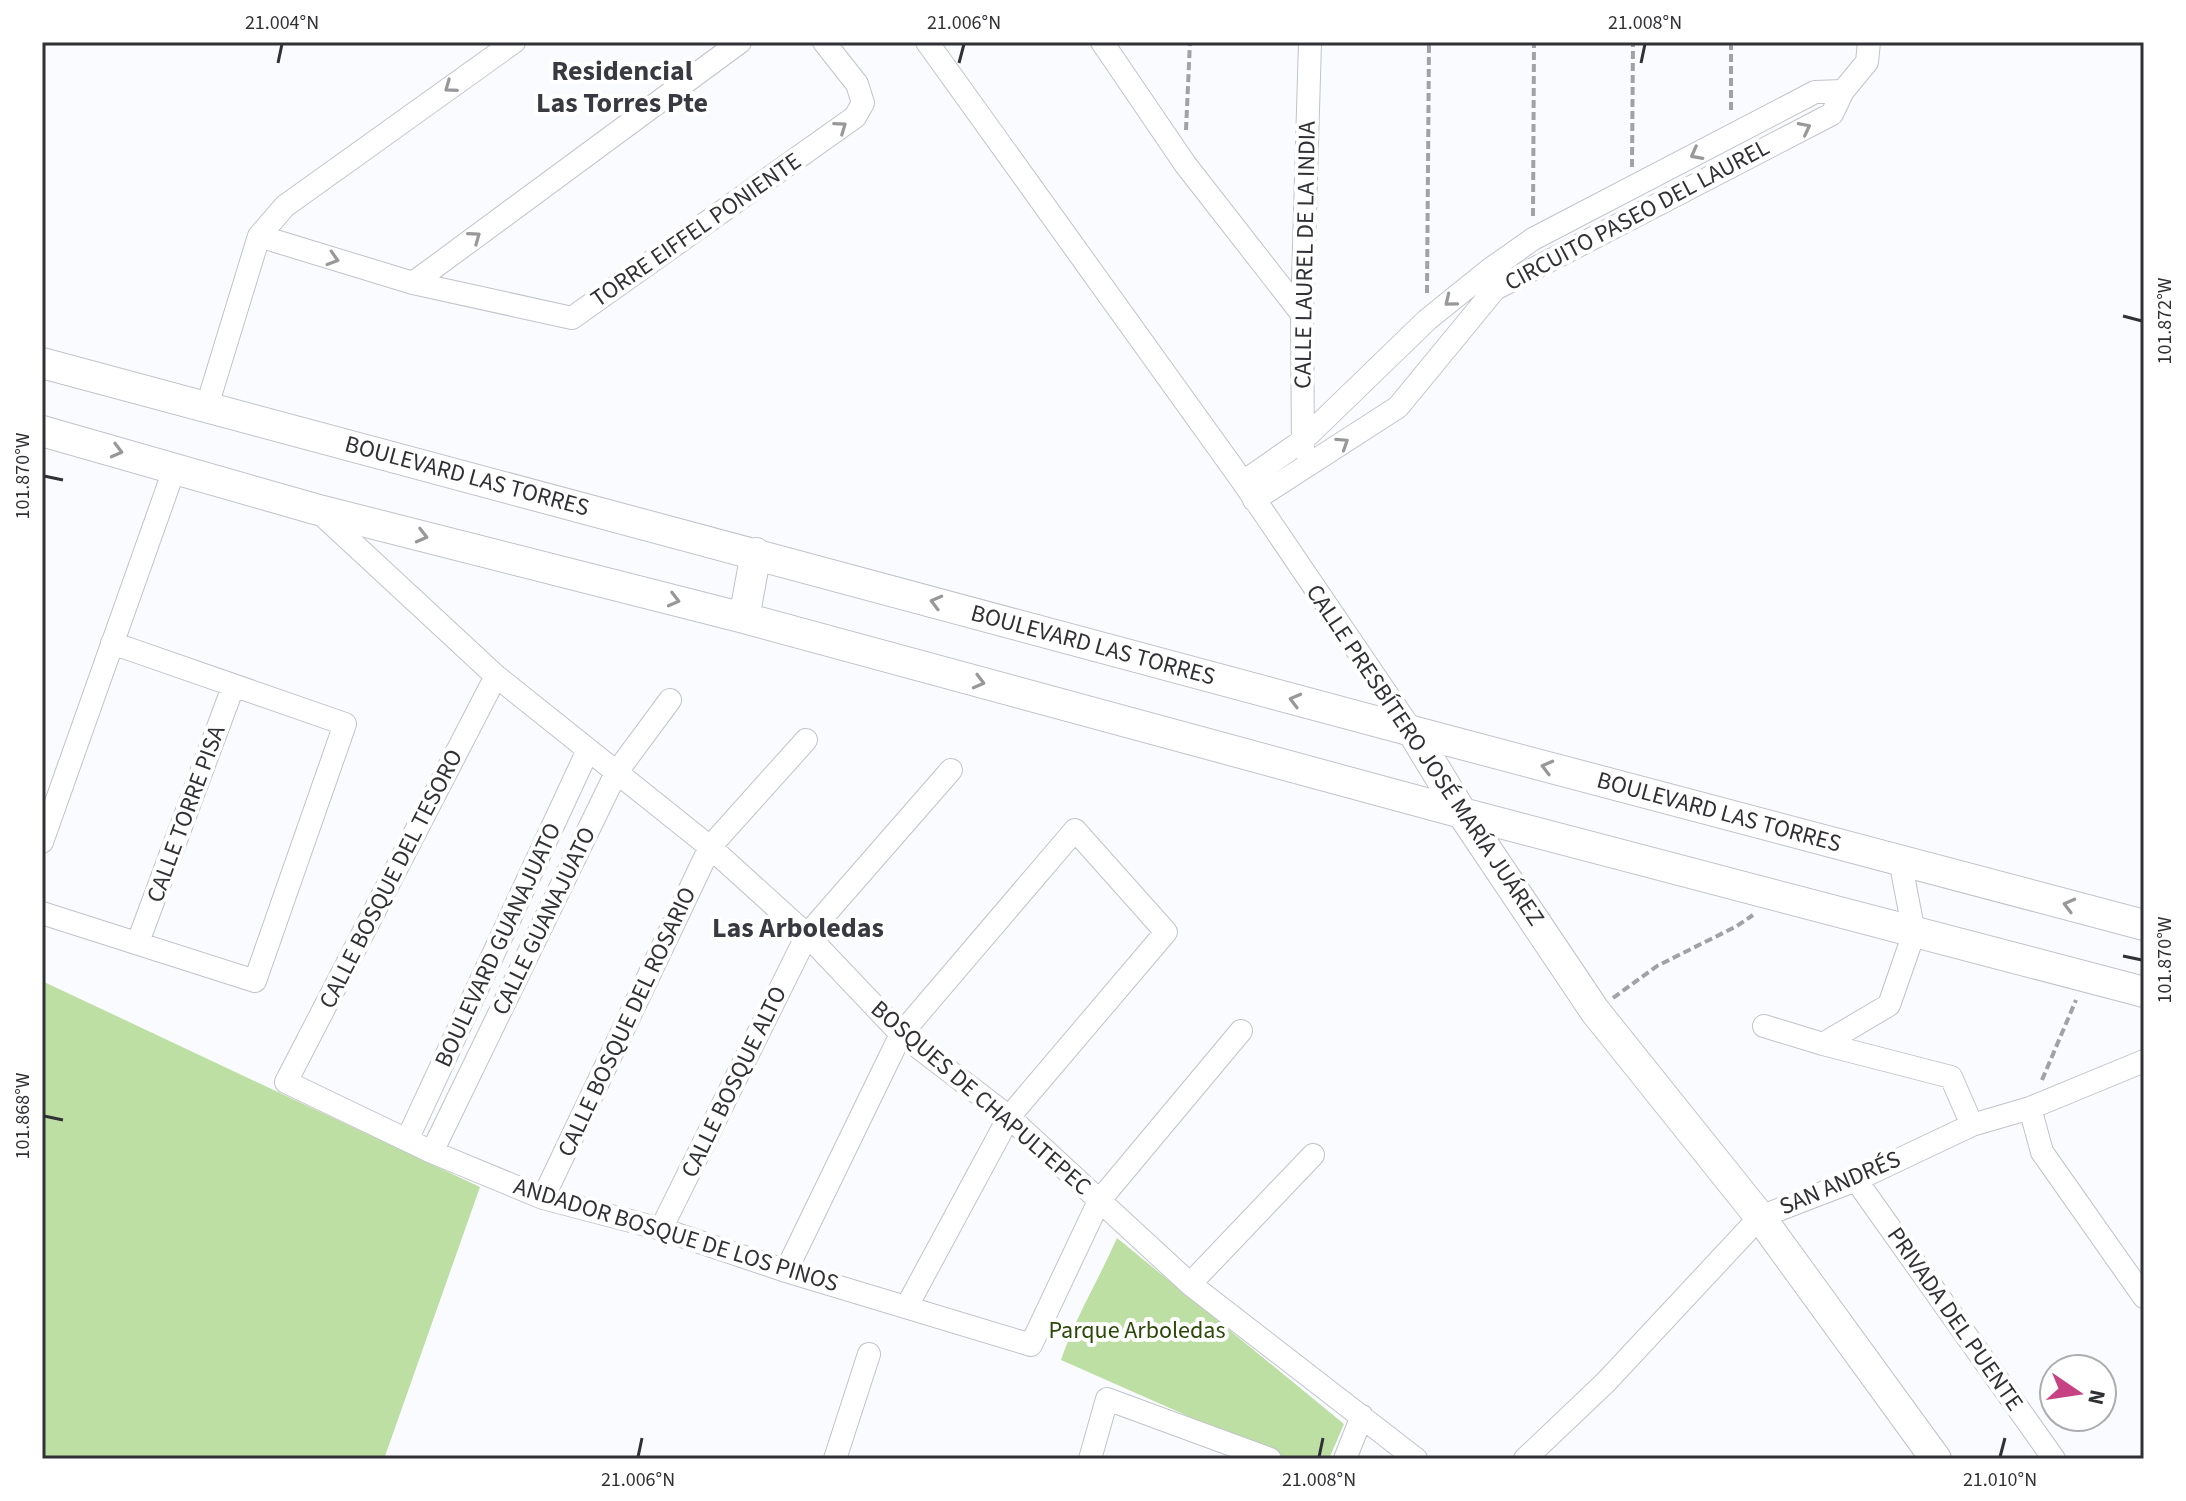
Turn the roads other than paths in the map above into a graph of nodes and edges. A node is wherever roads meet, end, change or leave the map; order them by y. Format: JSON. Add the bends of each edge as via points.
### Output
{"nodes":[{"id":1,"x":514,"y":42,"type":"edge"},
{"id":2,"x":740,"y":42,"type":"edge"},
{"id":3,"x":824,"y":42,"type":"edge"},
{"id":4,"x":927,"y":42,"type":"edge"},
{"id":5,"x":1102,"y":42,"type":"edge"},
{"id":6,"x":1310,"y":42,"type":"edge"},
{"id":7,"x":1869,"y":42,"type":"edge"},
{"id":8,"x":1843,"y":91,"type":"junction"},
{"id":9,"x":1662,"y":172,"type":"junction"},
{"id":10,"x":1675,"y":195,"type":"junction"},
{"id":11,"x":259,"y":236,"type":"junction"},
{"id":12,"x":1492,"y":280,"type":"junction"},
{"id":13,"x":413,"y":283,"type":"junction"},
{"id":14,"x":1302,"y":314,"type":"junction"},
{"id":15,"x":42,"y":363,"type":"edge"},
{"id":16,"x":207,"y":406,"type":"junction"},
{"id":17,"x":42,"y":431,"type":"edge"},
{"id":18,"x":1302,"y":441,"type":"junction"},
{"id":19,"x":175,"y":467,"type":"junction"},
{"id":20,"x":1305,"y":468,"type":"junction"},
{"id":21,"x":1249,"y":491,"type":"junction"},
{"id":22,"x":315,"y":509,"type":"junction"},
{"id":23,"x":385,"y":526,"type":"junction"},
{"id":24,"x":756,"y":553,"type":"junction"},
{"id":25,"x":377,"y":566,"type":"junction"},
{"id":26,"x":744,"y":618,"type":"junction"},
{"id":27,"x":112,"y":643,"type":"junction"},
{"id":28,"x":496,"y":676,"type":"junction"},
{"id":29,"x":233,"y":687,"type":"junction"},
{"id":30,"x":670,"y":700,"type":"dead end"},
{"id":31,"x":806,"y":740,"type":"dead end"},
{"id":32,"x":588,"y":750,"type":"junction"},
{"id":33,"x":1426,"y":755,"type":"junction"},
{"id":34,"x":951,"y":770,"type":"dead end"},
{"id":35,"x":616,"y":773,"type":"junction"},
{"id":36,"x":1462,"y":813,"type":"junction"},
{"id":37,"x":42,"y":842,"type":"edge"},
{"id":38,"x":710,"y":847,"type":"junction"},
{"id":39,"x":1902,"y":869,"type":"junction"},
{"id":40,"x":42,"y":913,"type":"edge"},
{"id":41,"x":1911,"y":920,"type":"junction"},
{"id":42,"x":2144,"y":925,"type":"edge"},
{"id":43,"x":807,"y":935,"type":"junction"},
{"id":44,"x":138,"y":942,"type":"junction"},
{"id":45,"x":2144,"y":992,"type":"edge"},
{"id":46,"x":1764,"y":1026,"type":"dead end"},
{"id":47,"x":1241,"y":1031,"type":"dead end"},
{"id":48,"x":901,"y":1034,"type":"junction"},
{"id":49,"x":1823,"y":1044,"type":"junction"},
{"id":50,"x":2144,"y":1061,"type":"edge"},
{"id":51,"x":286,"y":1082,"type":"joint"},
{"id":52,"x":2030,"y":1108,"type":"junction"},
{"id":53,"x":1009,"y":1117,"type":"junction"},
{"id":54,"x":1972,"y":1125,"type":"junction"},
{"id":55,"x":407,"y":1140,"type":"junction"},
{"id":56,"x":432,"y":1152,"type":"junction"},
{"id":57,"x":1313,"y":1155,"type":"dead end"},
{"id":58,"x":1856,"y":1180,"type":"junction"},
{"id":59,"x":543,"y":1198,"type":"junction"},
{"id":60,"x":1099,"y":1201,"type":"junction"},
{"id":61,"x":1760,"y":1217,"type":"junction"},
{"id":62,"x":661,"y":1229,"type":"junction"},
{"id":63,"x":786,"y":1271,"type":"junction"},
{"id":64,"x":1190,"y":1284,"type":"junction"},
{"id":65,"x":2144,"y":1297,"type":"edge"},
{"id":66,"x":907,"y":1306,"type":"junction"},
{"id":67,"x":869,"y":1354,"type":"dead end"},
{"id":68,"x":1362,"y":1416,"type":"junction"},
{"id":69,"x":835,"y":1459,"type":"edge"},
{"id":70,"x":1090,"y":1459,"type":"edge"},
{"id":71,"x":1270,"y":1459,"type":"edge"},
{"id":72,"x":1345,"y":1459,"type":"edge"},
{"id":73,"x":1416,"y":1459,"type":"edge"},
{"id":74,"x":1525,"y":1459,"type":"edge"},
{"id":75,"x":1936,"y":1459,"type":"edge"},
{"id":76,"x":2054,"y":1459,"type":"edge"}],
"edges":[{"from":1,"to":11,"type":"street","one_way":true,"via":[[285,206]]},
{"from":13,"to":2,"type":"street","one_way":true},
{"from":13,"to":3,"type":"street","name":"TORRE EIFFEL PONIENTE","one_way":true,"via":[[572,318],[855,117],[863,103],[857,84]]},
{"from":4,"to":21,"type":"street","name":"CALLE PRESBÍTERO JOSÉ MARÍA JUÁREZ"},
{"from":5,"to":14,"type":"street","via":[[1185,164]]},
{"from":6,"to":14,"type":"street","name":"CALLE LAUREL DE LA INDIA"},
{"from":7,"to":8,"type":"street","name":"CIRCUITO PASEO DEL LAUREL","via":[[1867,62]]},
{"from":8,"to":9,"type":"street","name":"CIRCUITO PASEO DEL LAUREL","one_way":true,"via":[[1815,92]]},
{"from":10,"to":8,"type":"street","name":"CIRCUITO PASEO DEL LAUREL","one_way":true,"via":[[1832,114]]},
{"from":9,"to":10,"type":"street"},
{"from":9,"to":12,"type":"street","name":"CIRCUITO PASEO DEL LAUREL","via":[[1533,239]]},
{"from":10,"to":12,"type":"street","name":"CIRCUITO PASEO DEL LAUREL"},
{"from":11,"to":13,"type":"street","name":"TORRE EIFFEL PONIENTE","one_way":true},
{"from":11,"to":16,"type":"street"},
{"from":12,"to":18,"type":"street","name":"CIRCUITO PASEO DEL LAUREL","one_way":true,"via":[[1427,320]]},
{"from":20,"to":12,"type":"street","name":"CIRCUITO PASEO DEL LAUREL","one_way":true,"via":[[1398,407]]},
{"from":14,"to":18,"type":"street","name":"CALLE LAUREL DE LA INDIA"},
{"from":15,"to":16,"type":"street","name":"BOULEVARD LAS TORRES"},
{"from":16,"to":24,"type":"street","name":"BOULEVARD LAS TORRES"},
{"from":17,"to":19,"type":"street","one_way":true},
{"from":18,"to":20,"type":"street","name":"CALLE LAUREL DE LA INDIA"},
{"from":18,"to":21,"type":"street","name":"CIRCUITO PASEO DEL LAUREL"},
{"from":19,"to":22,"type":"street"},
{"from":19,"to":27,"type":"street"},
{"from":20,"to":21,"type":"street","name":"CIRCUITO PASEO DEL LAUREL"},
{"from":21,"to":33,"type":"street","name":"CALLE PRESBÍTERO JOSÉ MARÍA JUÁREZ"},
{"from":22,"to":23,"type":"street"},
{"from":22,"to":25,"type":"street","name":"BOSQUES DE CHAPULTEPEC"},
{"from":23,"to":25,"type":"street"},
{"from":23,"to":26,"type":"street","one_way":true},
{"from":24,"to":26,"type":"street"},
{"from":33,"to":24,"type":"street","name":"BOULEVARD LAS TORRES","one_way":true},
{"from":25,"to":28,"type":"street","name":"BOSQUES DE CHAPULTEPEC"},
{"from":26,"to":36,"type":"street","one_way":true},
{"from":27,"to":29,"type":"street"},
{"from":27,"to":37,"type":"street"},
{"from":28,"to":32,"type":"street","name":"BOSQUES DE CHAPULTEPEC"},
{"from":28,"to":51,"type":"street","name":"CALLE BOSQUE DEL TESORO"},
{"from":29,"to":44,"type":"street","name":"CALLE TORRE PISA"},
{"from":29,"to":44,"type":"street","via":[[345,724],[255,981]]},
{"from":30,"to":35,"type":"street","name":"CALLE GUANAJUATO"},
{"from":31,"to":38,"type":"street","name":"CALLE BOSQUE DEL ROSARIO"},
{"from":32,"to":35,"type":"street","name":"BOSQUES DE CHAPULTEPEC"},
{"from":32,"to":55,"type":"street","name":"BOULEVARD GUANAJUATO"},
{"from":33,"to":36,"type":"street","name":"CALLE PRESBÍTERO JOSÉ MARÍA JUÁREZ"},
{"from":39,"to":33,"type":"street","name":"BOULEVARD LAS TORRES","one_way":true},
{"from":34,"to":43,"type":"street","name":"CALLE BOSQUE ALTO"},
{"from":35,"to":38,"type":"street","name":"BOSQUES DE CHAPULTEPEC"},
{"from":35,"to":56,"type":"street","name":"CALLE GUANAJUATO"},
{"from":36,"to":41,"type":"street","via":[[1779,894]]},
{"from":36,"to":61,"type":"street","name":"CALLE PRESBÍTERO JOSÉ MARÍA JUÁREZ","via":[[1595,1011]]},
{"from":38,"to":43,"type":"street","name":"BOSQUES DE CHAPULTEPEC"},
{"from":38,"to":59,"type":"street","name":"CALLE BOSQUE DEL ROSARIO"},
{"from":39,"to":41,"type":"street"},
{"from":42,"to":39,"type":"street","name":"BOULEVARD LAS TORRES","one_way":true},
{"from":40,"to":44,"type":"street"},
{"from":41,"to":45,"type":"street"},
{"from":41,"to":49,"type":"street","via":[[1889,1005]]},
{"from":43,"to":48,"type":"street","name":"BOSQUES DE CHAPULTEPEC"},
{"from":43,"to":62,"type":"street","name":"CALLE BOSQUE ALTO"},
{"from":46,"to":49,"type":"street"},
{"from":47,"to":60,"type":"street"},
{"from":48,"to":53,"type":"street","name":"BOSQUES DE CHAPULTEPEC"},
{"from":48,"to":53,"type":"street","via":[[1075,830],[1166,932]]},
{"from":48,"to":63,"type":"street"},
{"from":49,"to":54,"type":"street","via":[[1951,1077]]},
{"from":50,"to":52,"type":"street","name":"SAN ANDRÉS"},
{"from":51,"to":55,"type":"street","name":"ANDADOR BOSQUE DE LOS PINOS"},
{"from":52,"to":54,"type":"street","name":"SAN ANDRÉS"},
{"from":52,"to":65,"type":"street","via":[[2042,1152]]},
{"from":53,"to":60,"type":"street","name":"BOSQUES DE CHAPULTEPEC"},
{"from":53,"to":66,"type":"street"},
{"from":54,"to":58,"type":"street","name":"SAN ANDRÉS"},
{"from":55,"to":56,"type":"street","name":"ANDADOR BOSQUE DE LOS PINOS"},
{"from":56,"to":59,"type":"street","name":"ANDADOR BOSQUE DE LOS PINOS"},
{"from":57,"to":64,"type":"street"},
{"from":58,"to":61,"type":"street","name":"SAN ANDRÉS"},
{"from":58,"to":76,"type":"street","name":"PRIVADA DEL PUENTE"},
{"from":59,"to":62,"type":"street","name":"ANDADOR BOSQUE DE LOS PINOS"},
{"from":60,"to":64,"type":"street","name":"BOSQUES DE CHAPULTEPEC"},
{"from":60,"to":66,"type":"street","name":"ANDADOR BOSQUE DE LOS PINOS","via":[[1031,1345]]},
{"from":61,"to":74,"type":"street","name":"SAN ANDRÉS","via":[[1606,1382]]},
{"from":61,"to":75,"type":"street","name":"CALLE PRESBÍTERO JOSÉ MARÍA JUÁREZ"},
{"from":62,"to":63,"type":"street","name":"ANDADOR BOSQUE DE LOS PINOS"},
{"from":63,"to":66,"type":"street","name":"ANDADOR BOSQUE DE LOS PINOS"},
{"from":64,"to":68,"type":"street","name":"BOSQUES DE CHAPULTEPEC"},
{"from":67,"to":69,"type":"street"},
{"from":68,"to":72,"type":"street"},
{"from":68,"to":73,"type":"street","name":"BOSQUES DE CHAPULTEPEC"},
{"from":70,"to":71,"type":"street","via":[[1107,1399]]}]}
